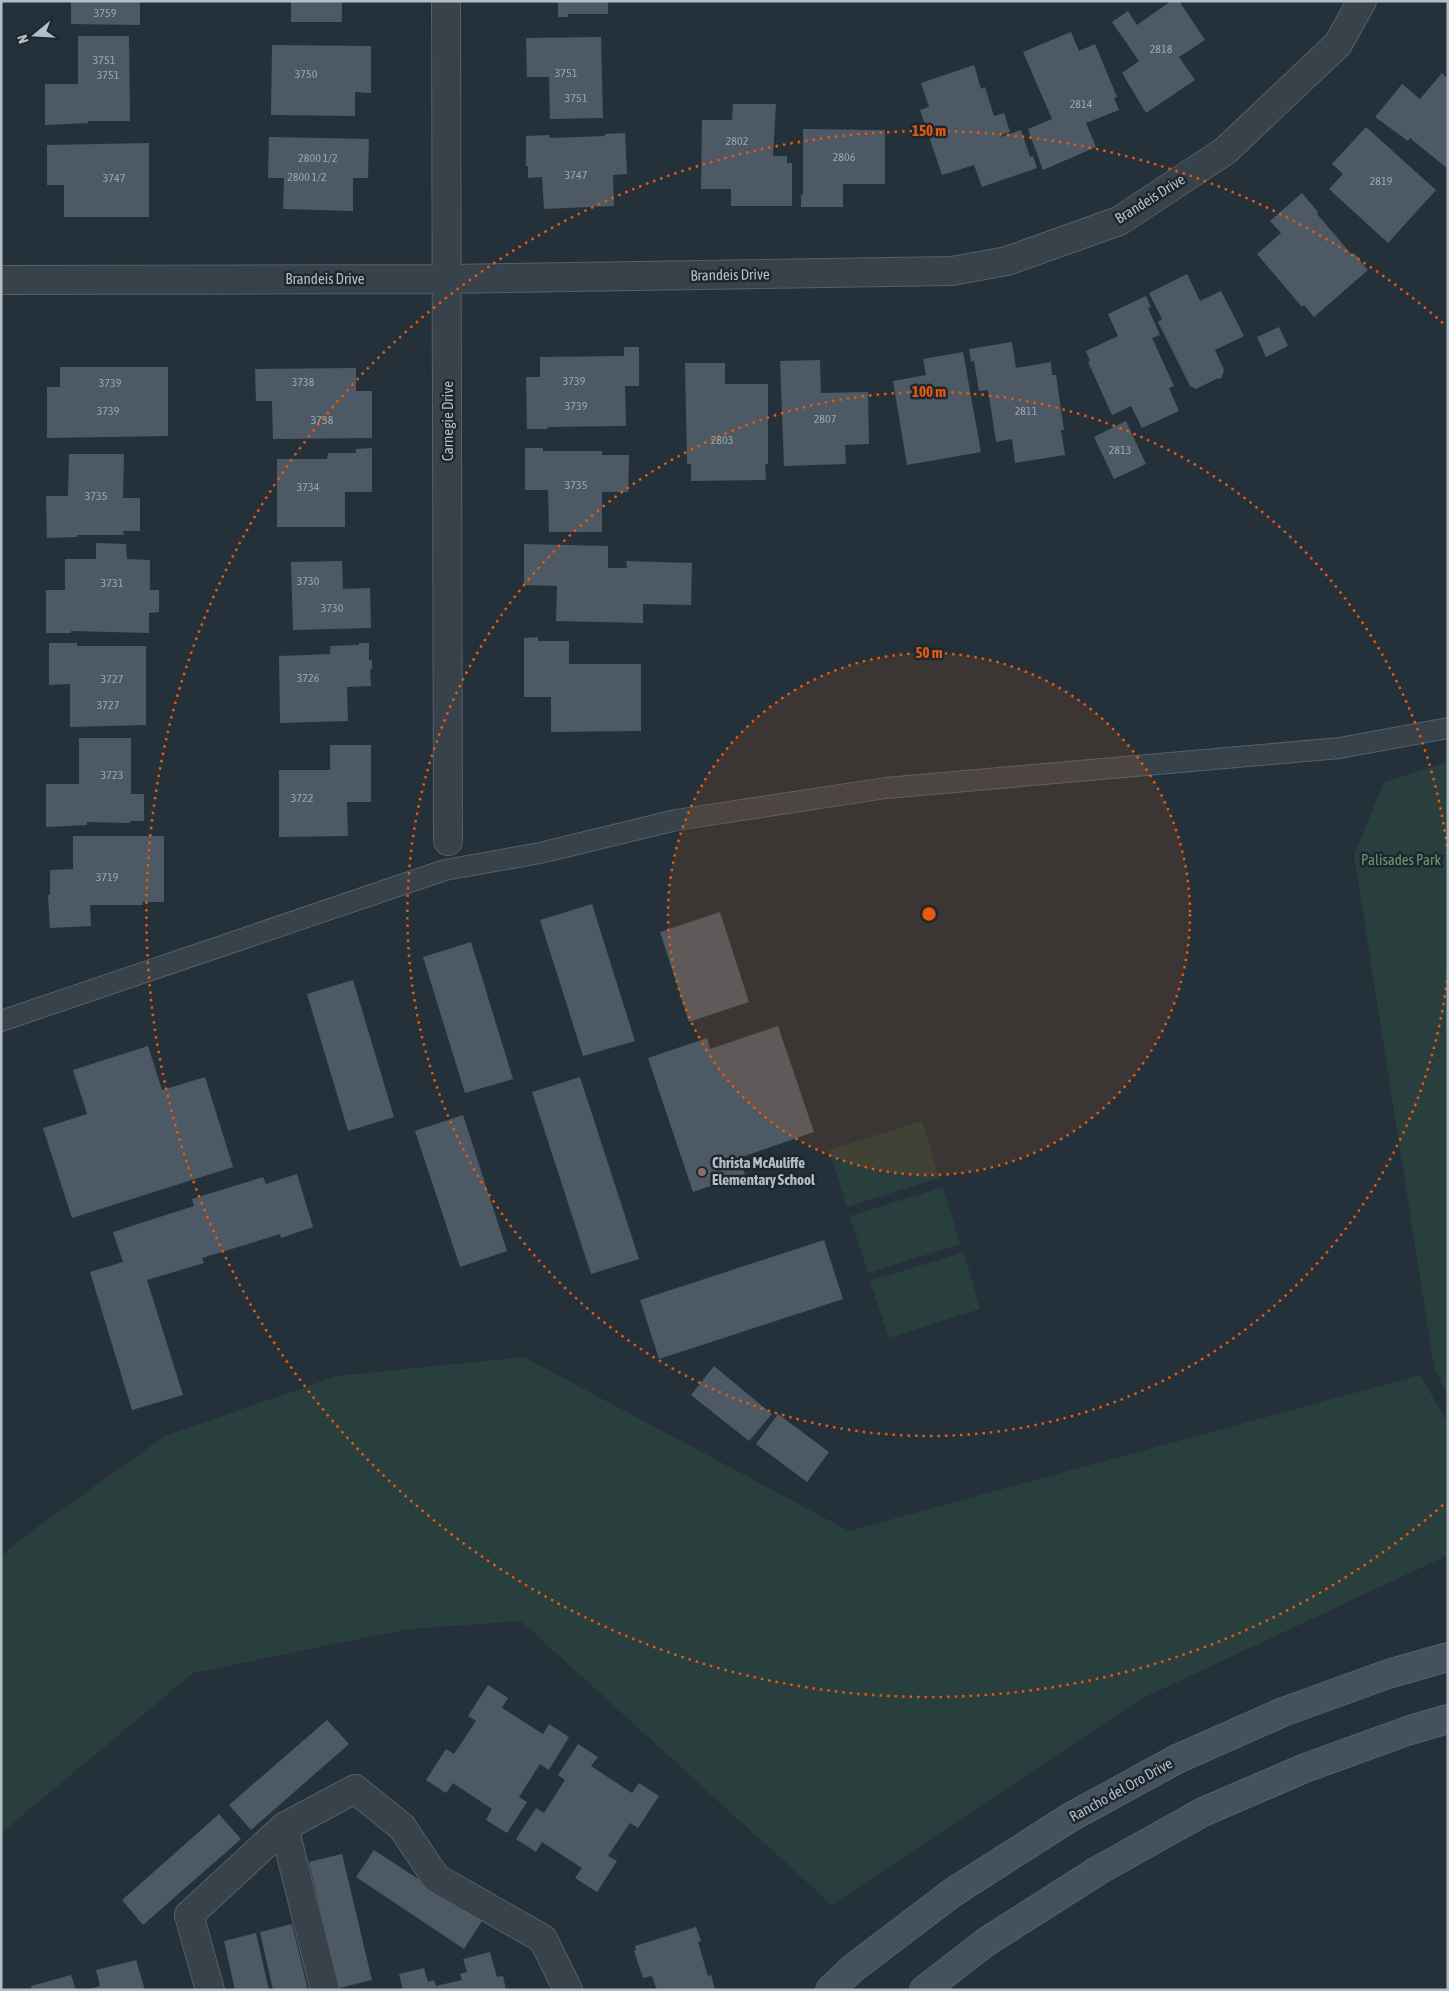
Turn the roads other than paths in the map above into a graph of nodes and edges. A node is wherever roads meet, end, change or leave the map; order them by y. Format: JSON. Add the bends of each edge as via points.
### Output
{"nodes":[{"id":1,"x":446,"y":1,"type":"edge"},
{"id":2,"x":1362,"y":1,"type":"edge"},
{"id":3,"x":448,"y":279,"type":"junction"},
{"id":4,"x":1,"y":280,"type":"edge"},
{"id":5,"x":1448,"y":728,"type":"edge"},
{"id":6,"x":448,"y":841,"type":"dead end"},
{"id":7,"x":1,"y":1021,"type":"edge"},
{"id":8,"x":1448,"y":1657,"type":"edge"},
{"id":9,"x":1448,"y":1719,"type":"edge"},
{"id":10,"x":284,"y":1827,"type":"junction"},
{"id":11,"x":210,"y":1990,"type":"edge"},
{"id":12,"x":325,"y":1990,"type":"edge"},
{"id":13,"x":568,"y":1990,"type":"edge"},
{"id":14,"x":830,"y":1990,"type":"edge"},
{"id":15,"x":924,"y":1990,"type":"edge"}],
"edges":[{"from":1,"to":3,"type":"street","name":"Carnegie Drive"},
{"from":2,"to":3,"type":"street","name":"Brandeis Drive","via":[[1338,44],[1224,152],[1119,221],[1007,261],[952,271]]},
{"from":3,"to":4,"type":"street","name":"Brandeis Drive"},
{"from":3,"to":6,"type":"street","name":"Carnegie Drive"},
{"from":5,"to":7,"type":"lane","via":[[1340,748],[886,788],[676,820],[540,853],[445,870]]},
{"from":8,"to":14,"type":"main road","name":"Rancho del Oro Drive","via":[[1388,1674],[1283,1712],[1168,1763],[1068,1818],[952,1893],[852,1969]]},
{"from":9,"to":15,"type":"main road","via":[[1305,1768],[1203,1812],[1099,1870],[986,1942]]},
{"from":10,"to":11,"type":"street","via":[[189,1915]]},
{"from":10,"to":12,"type":"street"},
{"from":10,"to":13,"type":"street","via":[[355,1788],[402,1827],[436,1878],[543,1939]]}]}
